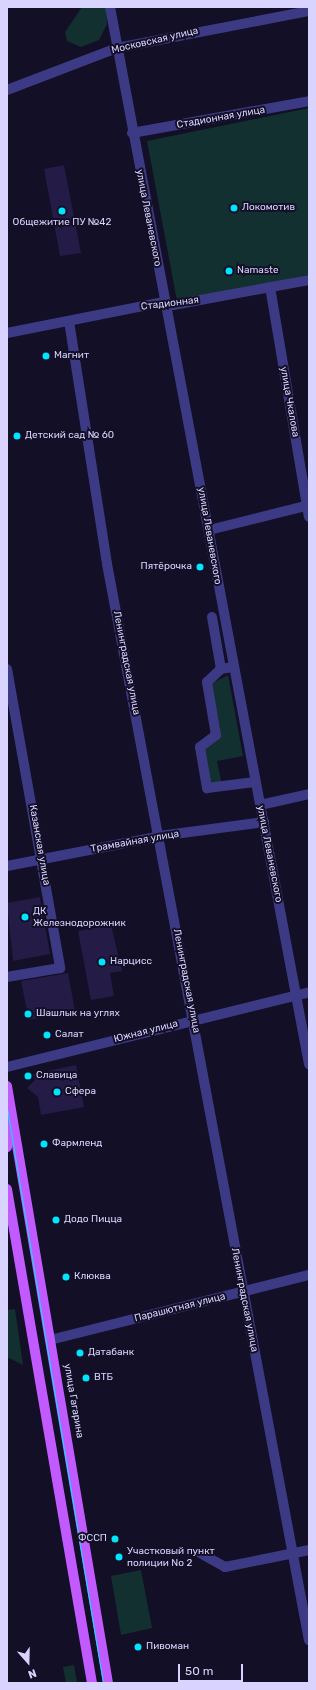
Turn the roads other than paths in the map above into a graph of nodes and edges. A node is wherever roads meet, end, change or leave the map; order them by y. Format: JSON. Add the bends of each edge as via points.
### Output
{"nodes":[{"id":1,"x":110,"y":7,"type":"edge"},
{"id":2,"x":309,"y":11,"type":"edge"},
{"id":3,"x":117,"y":48,"type":"junction"},
{"id":4,"x":7,"y":90,"type":"edge"},
{"id":5,"x":309,"y":101,"type":"edge"},
{"id":6,"x":132,"y":134,"type":"junction"},
{"id":7,"x":309,"y":280,"type":"edge"},
{"id":8,"x":270,"y":287,"type":"junction"},
{"id":9,"x":164,"y":302,"type":"junction"},
{"id":10,"x":69,"y":321,"type":"junction"},
{"id":11,"x":7,"y":333,"type":"edge"},
{"id":12,"x":308,"y":505,"type":"edge"},
{"id":13,"x":309,"y":517,"type":"edge"},
{"id":14,"x":209,"y":530,"type":"junction"},
{"id":15,"x":212,"y":617,"type":"dead end"},
{"id":16,"x":233,"y":667,"type":"junction"},
{"id":17,"x":7,"y":669,"type":"edge"},
{"id":18,"x":220,"y":669,"type":"junction"},
{"id":19,"x":255,"y":782,"type":"junction"},
{"id":20,"x":309,"y":794,"type":"edge"},
{"id":21,"x":260,"y":805,"type":"junction"},
{"id":22,"x":264,"y":822,"type":"junction"},
{"id":23,"x":158,"y":837,"type":"junction"},
{"id":24,"x":42,"y":859,"type":"junction"},
{"id":25,"x":7,"y":866,"type":"edge"},
{"id":26,"x":7,"y":977,"type":"edge"},
{"id":27,"x":309,"y":992,"type":"edge"},
{"id":28,"x":296,"y":995,"type":"junction"},
{"id":29,"x":193,"y":1020,"type":"junction"},
{"id":30,"x":309,"y":1064,"type":"edge"},
{"id":31,"x":7,"y":1067,"type":"edge"},
{"id":32,"x":7,"y":1086,"type":"edge"},
{"id":33,"x":13,"y":1122,"type":"junction"},
{"id":34,"x":7,"y":1148,"type":"edge"},
{"id":35,"x":7,"y":1189,"type":"edge"},
{"id":36,"x":309,"y":1274,"type":"edge"},
{"id":37,"x":243,"y":1293,"type":"junction"},
{"id":38,"x":50,"y":1340,"type":"junction"},
{"id":39,"x":309,"y":1550,"type":"edge"},
{"id":40,"x":200,"y":1554,"type":"dead end"},
{"id":41,"x":292,"y":1554,"type":"junction"},
{"id":42,"x":309,"y":1640,"type":"edge"},
{"id":43,"x":92,"y":1683,"type":"edge"},
{"id":44,"x":108,"y":1683,"type":"edge"}],
"edges":[{"from":1,"to":3,"type":"street","name":"улица Леваневского"},
{"from":2,"to":3,"type":"street","name":"Московская улица"},
{"from":3,"to":4,"type":"street","name":"Московская улица"},
{"from":3,"to":6,"type":"street","name":"улица Леваневского"},
{"from":5,"to":6,"type":"street","name":"Стадионная улица"},
{"from":6,"to":9,"type":"street","name":"улица Леваневского"},
{"from":7,"to":8,"type":"street","name":"Стадионная"},
{"from":8,"to":9,"type":"street","name":"Стадионная","via":[[173,305]]},
{"from":8,"to":12,"type":"street","name":"улица Чкалова"},
{"from":9,"to":10,"type":"street","name":"Стадионная"},
{"from":9,"to":14,"type":"street","name":"улица Леваневского"},
{"from":10,"to":11,"type":"street","name":"Стадионная"},
{"from":10,"to":23,"type":"street","name":"Ленинградская улица","via":[[107,564]]},
{"from":12,"to":13,"type":"street","name":"улица Чкалова"},
{"from":12,"to":14,"type":"street"},
{"from":14,"to":16,"type":"street","name":"улица Леваневского"},
{"from":15,"to":18,"type":"street"},
{"from":16,"to":18,"type":"street"},
{"from":16,"to":19,"type":"street","name":"улица Леваневского"},
{"from":17,"to":24,"type":"street","name":"Казанская улица"},
{"from":18,"to":19,"type":"street","via":[[207,682],[216,734],[200,747],[207,788]]},
{"from":19,"to":21,"type":"street","name":"улица Леваневского"},
{"from":20,"to":21,"type":"street"},
{"from":21,"to":22,"type":"street","name":"улица Леваневского"},
{"from":22,"to":23,"type":"street","name":"Трамвайная улица"},
{"from":22,"to":28,"type":"street","name":"улица Леваневского"},
{"from":23,"to":24,"type":"street","name":"Трамвайная улица"},
{"from":23,"to":29,"type":"street","name":"Ленинградская улица"},
{"from":24,"to":25,"type":"street","name":"Трамвайная улица"},
{"from":24,"to":26,"type":"street","name":"Казанская улица","via":[[60,968]]},
{"from":27,"to":28,"type":"street","name":"Южная улица"},
{"from":28,"to":29,"type":"street","name":"Южная улица"},
{"from":28,"to":30,"type":"street","name":"улица Леваневского"},
{"from":29,"to":31,"type":"street","name":"Южная улица"},
{"from":29,"to":37,"type":"street","name":"Ленинградская улица"},
{"from":32,"to":33,"type":"main road","name":"улица Гагарина"},
{"from":33,"to":34,"type":"main road","name":"улица Гагарина"},
{"from":33,"to":38,"type":"main road","name":"улица Гагарина"},
{"from":35,"to":43,"type":"main road"},
{"from":36,"to":37,"type":"street","name":"Парашютная улица"},
{"from":37,"to":38,"type":"street","name":"Парашютная улица"},
{"from":37,"to":41,"type":"street","name":"Ленинградская улица"},
{"from":38,"to":44,"type":"main road","name":"улица Гагарина"},
{"from":39,"to":41,"type":"street"},
{"from":40,"to":41,"type":"street","via":[[225,1567]]},
{"from":41,"to":42,"type":"street","name":"Ленинградская улица"}]}
